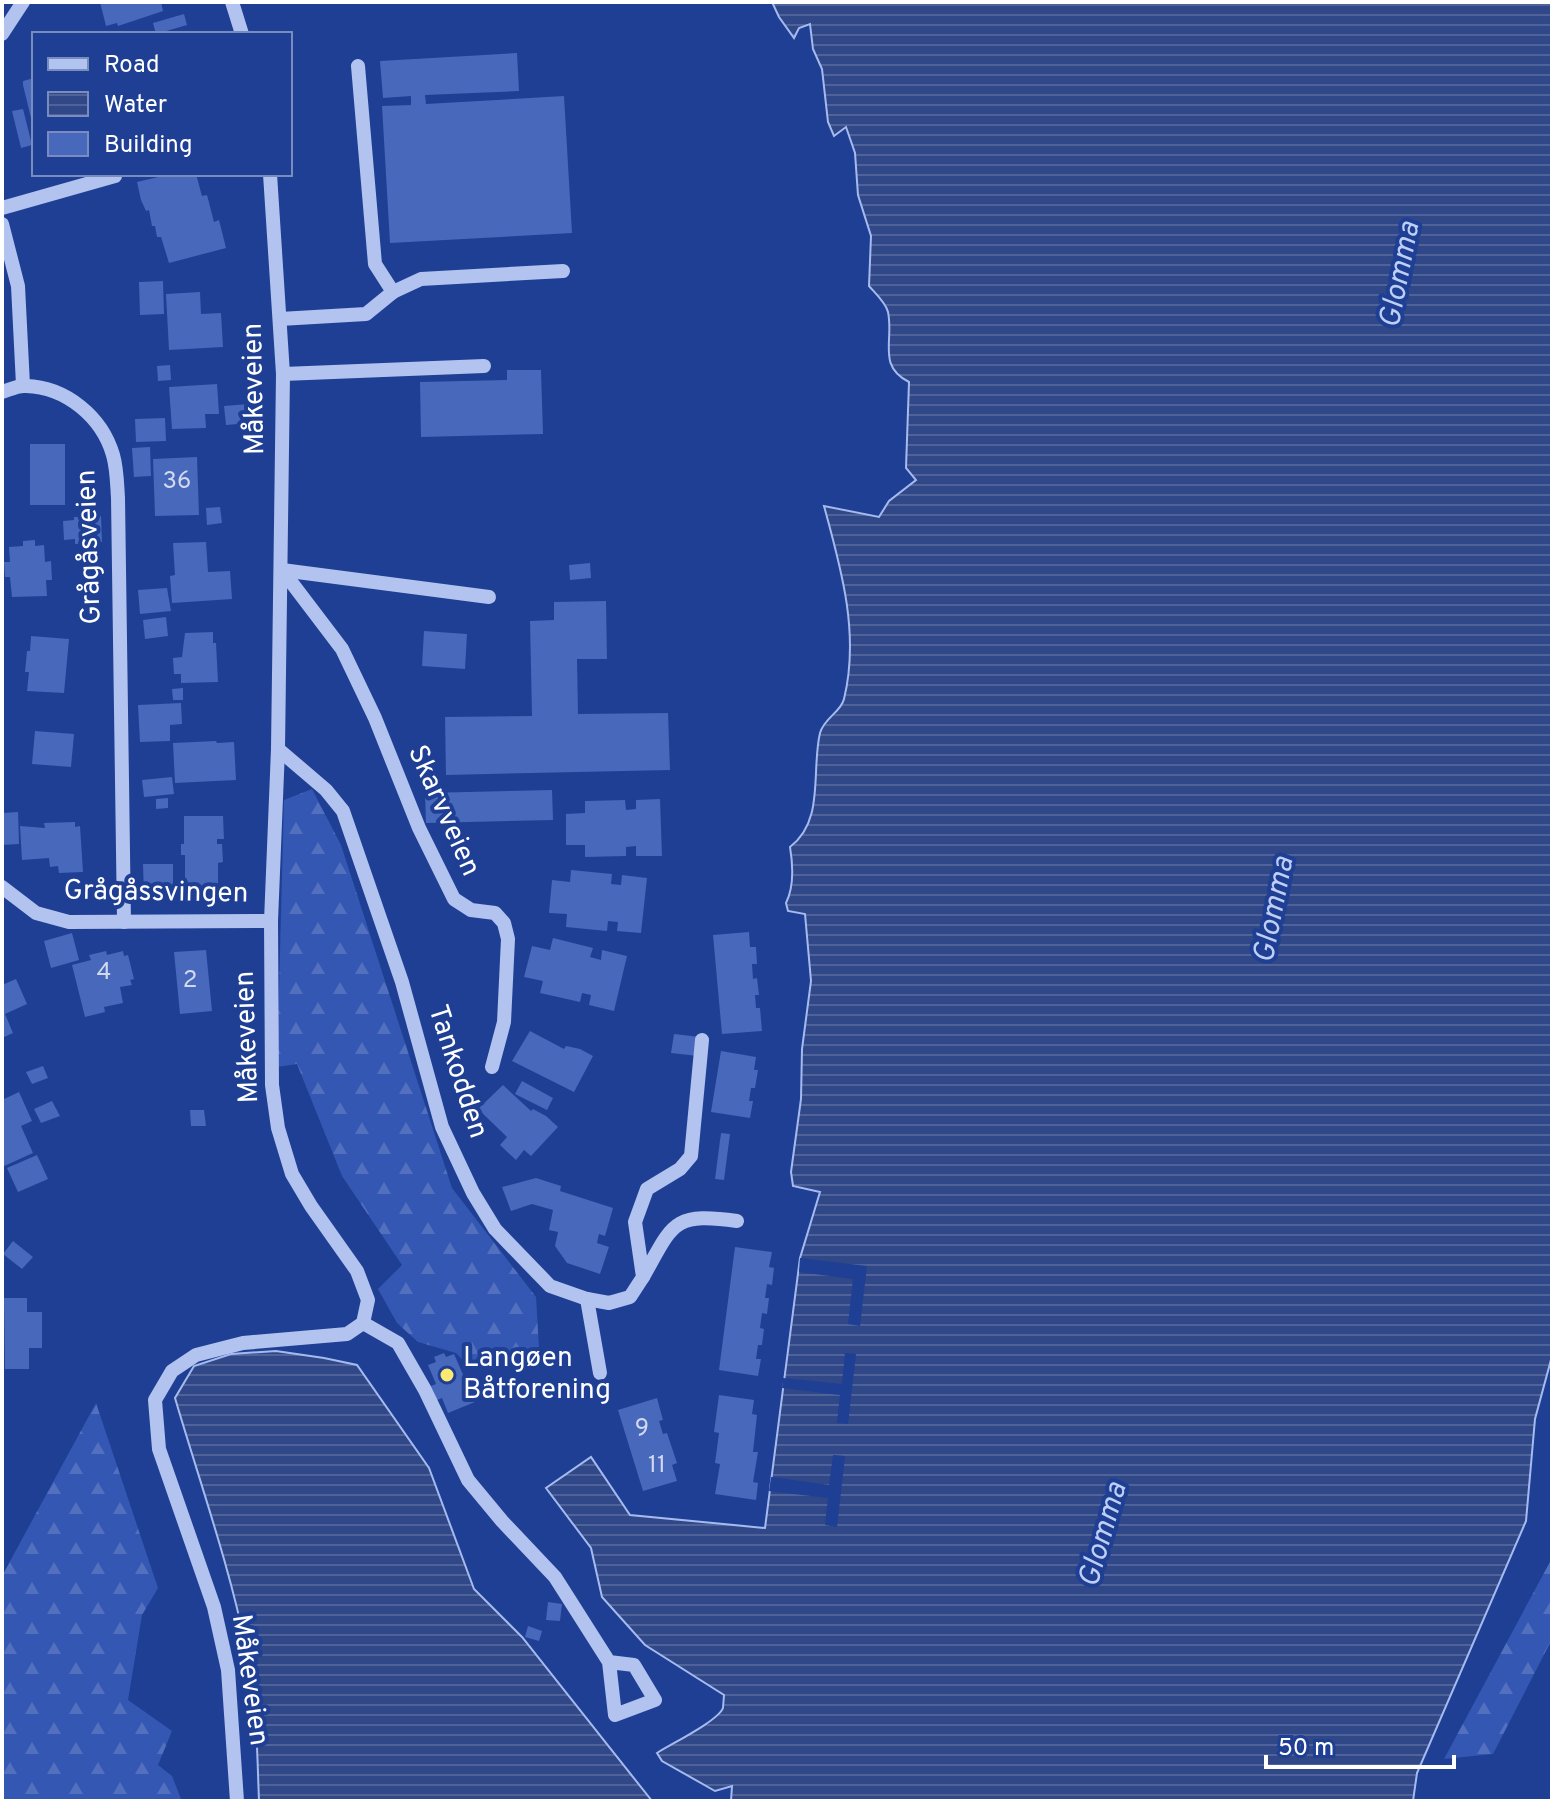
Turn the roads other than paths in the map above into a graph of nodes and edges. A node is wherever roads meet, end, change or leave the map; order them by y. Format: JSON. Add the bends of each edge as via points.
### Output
{"nodes":[{"id":1,"x":23,"y":2,"type":"edge"},
{"id":2,"x":232,"y":2,"type":"edge"},
{"id":3,"x":241,"y":32,"type":"edge"},
{"id":4,"x":2,"y":34,"type":"edge"},
{"id":5,"x":358,"y":66,"type":"dead end"},
{"id":6,"x":115,"y":176,"type":"dead end"},
{"id":7,"x":270,"y":176,"type":"edge"},
{"id":8,"x":2,"y":208,"type":"edge"},
{"id":9,"x":2,"y":224,"type":"edge"},
{"id":10,"x":563,"y":271,"type":"dead end"},
{"id":11,"x":393,"y":292,"type":"junction"},
{"id":12,"x":280,"y":319,"type":"junction"},
{"id":13,"x":484,"y":366,"type":"dead end"},
{"id":14,"x":283,"y":374,"type":"junction"},
{"id":15,"x":23,"y":385,"type":"junction"},
{"id":16,"x":2,"y":392,"type":"edge"},
{"id":17,"x":282,"y":570,"type":"junction"},
{"id":18,"x":489,"y":597,"type":"dead end"},
{"id":19,"x":278,"y":749,"type":"junction"},
{"id":20,"x":2,"y":887,"type":"edge"},
{"id":21,"x":271,"y":921,"type":"junction"},
{"id":22,"x":124,"y":922,"type":"junction"},
{"id":23,"x":702,"y":1040,"type":"dead end"},
{"id":24,"x":492,"y":1067,"type":"dead end"},
{"id":25,"x":737,"y":1221,"type":"dead end"},
{"id":26,"x":643,"y":1277,"type":"junction"},
{"id":27,"x":587,"y":1299,"type":"junction"},
{"id":28,"x":363,"y":1323,"type":"junction"},
{"id":29,"x":600,"y":1373,"type":"dead end"},
{"id":30,"x":609,"y":1662,"type":"dead end"},
{"id":31,"x":237,"y":1801,"type":"edge"}],
"edges":[{"from":1,"to":4,"type":"street"},
{"from":2,"to":3,"type":"street"},
{"from":5,"to":11,"type":"street","via":[[375,264]]},
{"from":6,"to":8,"type":"street"},
{"from":7,"to":12,"type":"street","name":"Måkeveien"},
{"from":9,"to":15,"type":"street","via":[[18,286]]},
{"from":10,"to":11,"type":"street","via":[[421,279]]},
{"from":11,"to":12,"type":"street","via":[[366,314]]},
{"from":12,"to":14,"type":"street","name":"Måkeveien"},
{"from":13,"to":14,"type":"street"},
{"from":14,"to":17,"type":"street","name":"Måkeveien"},
{"from":15,"to":16,"type":"street"},
{"from":15,"to":22,"type":"street","name":"Grågåsveien","via":[[49,390],[80,406],[106,438],[116,471]]},
{"from":17,"to":18,"type":"street"},
{"from":17,"to":19,"type":"street","name":"Måkeveien"},
{"from":17,"to":24,"type":"street","name":"Skarvveien","via":[[342,649],[454,899],[471,910],[495,913],[504,923],[504,1022]]},
{"from":19,"to":21,"type":"street","name":"Måkeveien"},
{"from":19,"to":27,"type":"street","name":"Tankodden","via":[[343,811],[402,982],[442,1127],[473,1193],[495,1229],[550,1286]]},
{"from":20,"to":22,"type":"street","name":"Grågåssvingen","via":[[36,913],[69,922]]},
{"from":21,"to":22,"type":"street","name":"Grågåssvingen"},
{"from":21,"to":28,"type":"street","name":"Måkeveien","via":[[272,1085],[278,1128],[292,1174],[357,1271],[368,1300]]},
{"from":23,"to":26,"type":"street","via":[[691,1156],[647,1189],[635,1222]]},
{"from":25,"to":26,"type":"street","via":[[702,1216],[679,1223]]},
{"from":26,"to":27,"type":"street","name":"Tankodden","via":[[630,1297],[609,1303]]},
{"from":27,"to":29,"type":"street"},
{"from":28,"to":30,"type":"street","via":[[398,1343],[468,1480],[555,1577]]},
{"from":28,"to":31,"type":"street","name":"Måkeveien","via":[[347,1334],[243,1343],[196,1355],[172,1371],[155,1400],[159,1449],[214,1607],[228,1670]]}]}
